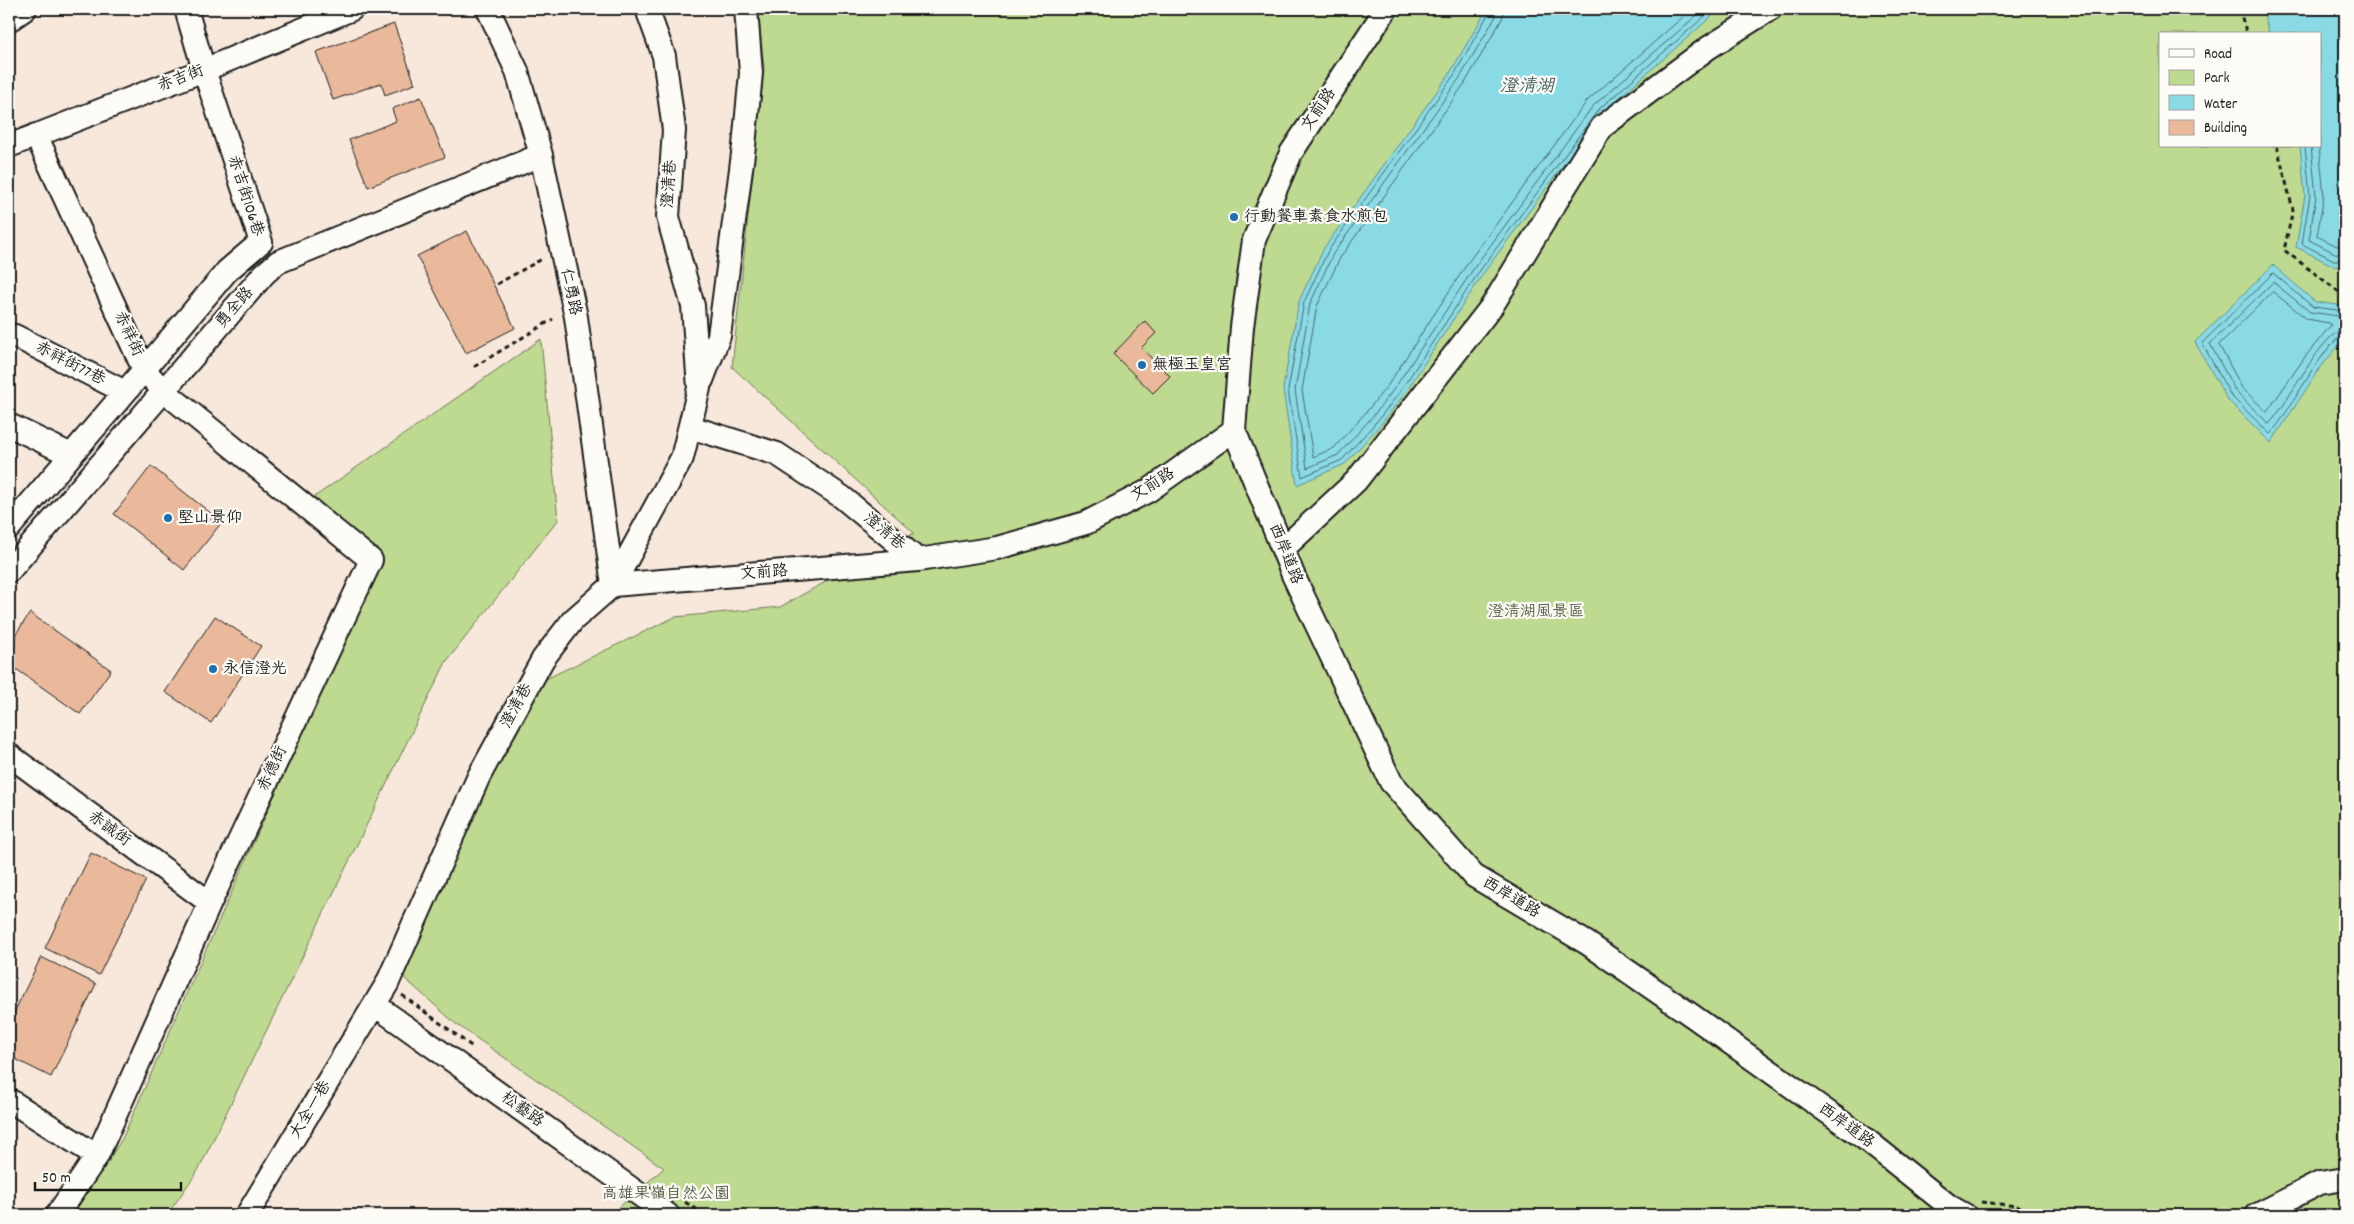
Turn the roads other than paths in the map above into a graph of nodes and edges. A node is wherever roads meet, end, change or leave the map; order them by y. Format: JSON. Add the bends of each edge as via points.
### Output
{"nodes":[{"id":1,"x":25,"y":9,"type":"edge"},
{"id":2,"x":186,"y":9,"type":"edge"},
{"id":3,"x":352,"y":9,"type":"edge"},
{"id":4,"x":488,"y":9,"type":"edge"},
{"id":5,"x":647,"y":9,"type":"edge"},
{"id":6,"x":746,"y":9,"type":"edge"},
{"id":7,"x":1386,"y":9,"type":"edge"},
{"id":8,"x":1770,"y":9,"type":"edge"},
{"id":9,"x":9,"y":20,"type":"edge"},
{"id":10,"x":204,"y":70,"type":"junction"},
{"id":11,"x":36,"y":135,"type":"junction"},
{"id":12,"x":9,"y":146,"type":"edge"},
{"id":13,"x":541,"y":155,"type":"junction"},
{"id":14,"x":15,"y":336,"type":"dead end"},
{"id":15,"x":144,"y":370,"type":"junction"},
{"id":16,"x":699,"y":388,"type":"junction"},
{"id":17,"x":164,"y":391,"type":"junction"},
{"id":18,"x":125,"y":392,"type":"junction"},
{"id":19,"x":9,"y":425,"type":"edge"},
{"id":20,"x":690,"y":427,"type":"junction"},
{"id":21,"x":1234,"y":430,"type":"junction"},
{"id":22,"x":71,"y":455,"type":"junction"},
{"id":23,"x":9,"y":529,"type":"edge"},
{"id":24,"x":34,"y":542,"type":"junction"},
{"id":25,"x":1283,"y":549,"type":"junction"},
{"id":26,"x":918,"y":560,"type":"junction"},
{"id":27,"x":9,"y":571,"type":"edge"},
{"id":28,"x":613,"y":585,"type":"junction"},
{"id":29,"x":9,"y":755,"type":"edge"},
{"id":30,"x":210,"y":904,"type":"junction"},
{"id":31,"x":375,"y":1005,"type":"junction"},
{"id":32,"x":9,"y":1100,"type":"edge"},
{"id":33,"x":97,"y":1156,"type":"junction"},
{"id":34,"x":2345,"y":1179,"type":"edge"},
{"id":35,"x":1963,"y":1214,"type":"edge"},
{"id":36,"x":57,"y":1215,"type":"edge"},
{"id":37,"x":247,"y":1215,"type":"edge"},
{"id":38,"x":668,"y":1215,"type":"edge"},
{"id":39,"x":2257,"y":1215,"type":"edge"}],
"edges":[{"from":1,"to":9,"type":"street"},
{"from":2,"to":10,"type":"street"},
{"from":3,"to":10,"type":"street","name":"赤吉街"},
{"from":4,"to":13,"type":"street","name":"仁勇路","via":[[517,71]]},
{"from":5,"to":16,"type":"street","name":"澄清巷","via":[[664,56],[674,130],[668,217],[693,306]]},
{"from":6,"to":16,"type":"street","name":"澄清巷","via":[[751,73],[744,146],[718,336]]},
{"from":7,"to":21,"type":"street","name":"文前路","via":[[1291,153],[1254,240],[1242,327]]},
{"from":8,"to":25,"type":"street","via":[[1708,48],[1602,127],[1492,306],[1356,481]]},
{"from":10,"to":11,"type":"street","name":"赤吉街"},
{"from":10,"to":15,"type":"street","name":"赤吉街106巷","via":[[261,242],[227,271]]},
{"from":11,"to":12,"type":"street","name":"赤吉街"},
{"from":11,"to":15,"type":"street","name":"赤祥街"},
{"from":13,"to":17,"type":"street","name":"勇全路","via":[[278,262],[264,274]]},
{"from":13,"to":28,"type":"street","name":"仁勇路","via":[[576,317]]},
{"from":14,"to":18,"type":"street","name":"赤祥街77巷"},
{"from":15,"to":17,"type":"street"},
{"from":15,"to":18,"type":"street","name":"赤祥街"},
{"from":16,"to":20,"type":"street","name":"澄清巷"},
{"from":17,"to":24,"type":"street","name":"勇全路"},
{"from":17,"to":30,"type":"street","name":"赤德街","via":[[371,560]]},
{"from":18,"to":22,"type":"street","name":"赤祥街"},
{"from":19,"to":22,"type":"street"},
{"from":20,"to":26,"type":"street","name":"澄清巷","via":[[777,454],[842,498]]},
{"from":20,"to":28,"type":"street","name":"澄清巷","via":[[682,458]]},
{"from":21,"to":25,"type":"street","name":"西岸道路"},
{"from":21,"to":26,"type":"street","name":"文前路","via":[[1148,491],[1086,523],[997,548]]},
{"from":22,"to":23,"type":"street","name":"赤祥街"},
{"from":23,"to":24,"type":"street"},
{"from":24,"to":27,"type":"street","name":"勇全路"},
{"from":25,"to":35,"type":"street","name":"西岸道路","via":[[1391,782],[1474,876],[1587,943],[1864,1138]]},
{"from":26,"to":28,"type":"street","name":"文前路"},
{"from":28,"to":31,"type":"street","name":"澄清巷","via":[[573,620],[543,659],[479,776]]},
{"from":29,"to":30,"type":"street","name":"赤誠街"},
{"from":30,"to":33,"type":"street","name":"赤德街"},
{"from":31,"to":37,"type":"street","name":"大全一巷"},
{"from":31,"to":38,"type":"street","name":"松藝路"},
{"from":32,"to":33,"type":"street"},
{"from":33,"to":36,"type":"street","name":"赤德街"},
{"from":34,"to":39,"type":"street","via":[[2320,1183]]}]}
